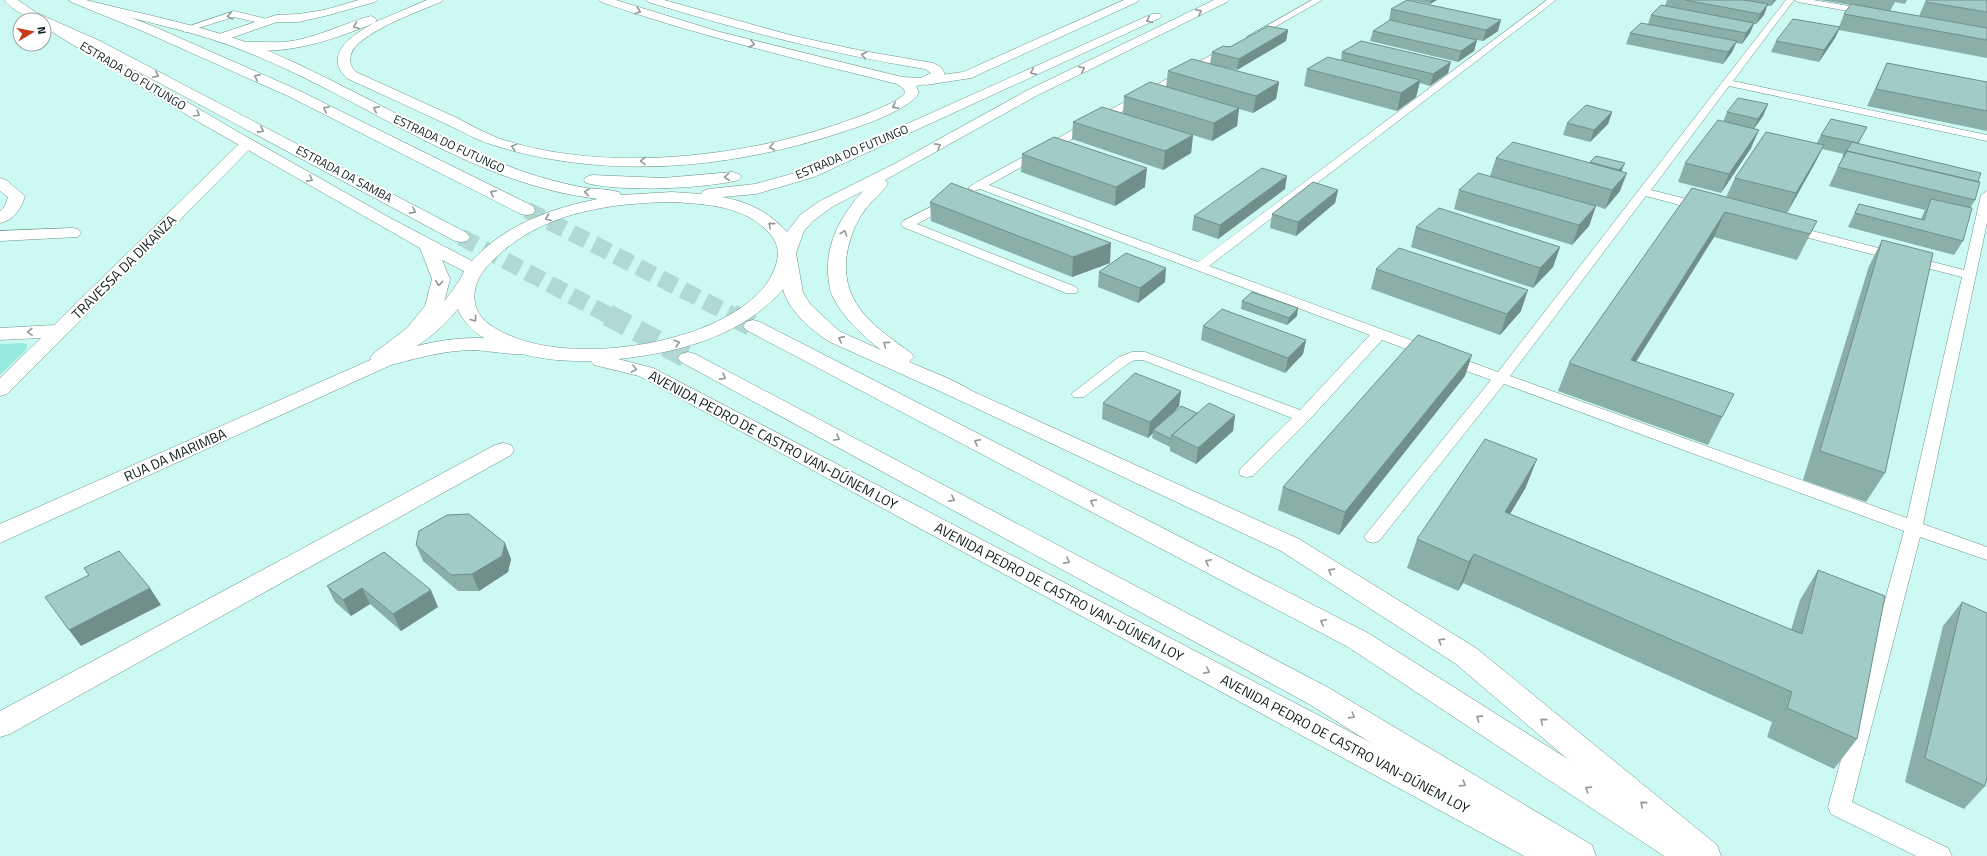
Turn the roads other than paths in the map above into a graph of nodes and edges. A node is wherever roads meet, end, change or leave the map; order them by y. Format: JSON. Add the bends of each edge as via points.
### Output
{"nodes":[{"id":1,"x":10,"y":0,"type":"edge"},
{"id":2,"x":367,"y":0,"type":"edge"},
{"id":3,"x":418,"y":0,"type":"edge"},
{"id":4,"x":437,"y":0,"type":"edge"},
{"id":5,"x":605,"y":0,"type":"edge"},
{"id":6,"x":652,"y":0,"type":"edge"},
{"id":7,"x":1133,"y":0,"type":"edge"},
{"id":8,"x":1223,"y":0,"type":"edge"},
{"id":9,"x":1318,"y":0,"type":"edge"},
{"id":10,"x":1552,"y":0,"type":"edge"},
{"id":11,"x":1790,"y":0,"type":"edge"},
{"id":12,"x":1798,"y":0,"type":"edge"},
{"id":13,"x":79,"y":1,"type":"edge"},
{"id":14,"x":1112,"y":4,"type":"edge"},
{"id":15,"x":295,"y":6,"type":"dead end"},
{"id":16,"x":29,"y":12,"type":"edge"},
{"id":17,"x":1165,"y":12,"type":"dead end"},
{"id":18,"x":697,"y":13,"type":"junction"},
{"id":19,"x":1877,"y":14,"type":"edge"},
{"id":20,"x":272,"y":20,"type":"junction"},
{"id":21,"x":671,"y":22,"type":"junction"},
{"id":22,"x":52,"y":24,"type":"edge"},
{"id":23,"x":738,"y":24,"type":"junction"},
{"id":24,"x":52,"y":27,"type":"edge"},
{"id":25,"x":186,"y":29,"type":"junction"},
{"id":26,"x":714,"y":34,"type":"junction"},
{"id":27,"x":220,"y":38,"type":"junction"},
{"id":28,"x":240,"y":45,"type":"junction"},
{"id":29,"x":998,"y":60,"type":"junction"},
{"id":30,"x":928,"y":66,"type":"junction"},
{"id":31,"x":902,"y":81,"type":"junction"},
{"id":32,"x":926,"y":81,"type":"junction"},
{"id":33,"x":1727,"y":83,"type":"junction"},
{"id":34,"x":226,"y":112,"type":"joint"},
{"id":35,"x":1987,"y":138,"type":"edge"},
{"id":36,"x":247,"y":144,"type":"junction"},
{"id":37,"x":861,"y":149,"type":"junction"},
{"id":38,"x":479,"y":160,"type":"junction"},
{"id":39,"x":903,"y":164,"type":"junction"},
{"id":40,"x":0,"y":183,"type":"edge"},
{"id":41,"x":968,"y":191,"type":"junction"},
{"id":42,"x":1644,"y":192,"type":"junction"},
{"id":43,"x":1987,"y":195,"type":"edge"},
{"id":44,"x":668,"y":196,"type":"junction"},
{"id":45,"x":527,"y":210,"type":"tunnel mouth"},
{"id":46,"x":1714,"y":210,"type":"edge"},
{"id":47,"x":0,"y":218,"type":"edge"},
{"id":48,"x":1776,"y":226,"type":"edge"},
{"id":49,"x":72,"y":233,"type":"dead end"},
{"id":50,"x":0,"y":236,"type":"edge"},
{"id":51,"x":461,"y":237,"type":"tunnel mouth"},
{"id":52,"x":428,"y":246,"type":"junction"},
{"id":53,"x":788,"y":258,"type":"junction"},
{"id":54,"x":1198,"y":268,"type":"junction"},
{"id":55,"x":471,"y":275,"type":"junction"},
{"id":56,"x":1969,"y":275,"type":"junction"},
{"id":57,"x":1071,"y":290,"type":"dead end"},
{"id":58,"x":754,"y":326,"type":"tunnel mouth"},
{"id":59,"x":59,"y":331,"type":"junction"},
{"id":60,"x":0,"y":334,"type":"edge"},
{"id":61,"x":1379,"y":334,"type":"junction"},
{"id":62,"x":528,"y":349,"type":"junction"},
{"id":63,"x":554,"y":354,"type":"junction"},
{"id":64,"x":380,"y":358,"type":"junction"},
{"id":65,"x":688,"y":358,"type":"tunnel mouth"},
{"id":66,"x":350,"y":376,"type":"junction"},
{"id":67,"x":1501,"y":378,"type":"junction"},
{"id":68,"x":0,"y":389,"type":"edge"},
{"id":69,"x":1079,"y":394,"type":"dead end"},
{"id":70,"x":965,"y":395,"type":"junction"},
{"id":71,"x":1303,"y":417,"type":"junction"},
{"id":72,"x":503,"y":450,"type":"dead end"},
{"id":73,"x":1247,"y":472,"type":"dead end"},
{"id":74,"x":1914,"y":527,"type":"junction"},
{"id":75,"x":0,"y":534,"type":"edge"},
{"id":76,"x":1373,"y":537,"type":"dead end"},
{"id":77,"x":1987,"y":554,"type":"edge"},
{"id":78,"x":0,"y":725,"type":"edge"},
{"id":79,"x":1555,"y":856,"type":"edge"},
{"id":80,"x":1580,"y":856,"type":"edge"},
{"id":81,"x":1692,"y":856,"type":"edge"},
{"id":82,"x":1705,"y":856,"type":"edge"},
{"id":83,"x":1940,"y":856,"type":"edge"}],
"edges":[{"from":1,"to":16,"type":"main road","name":"ESTRADA DO FUTUNGO"},
{"from":2,"to":20,"type":"main road","via":[[325,13]]},
{"from":3,"to":28,"type":"main road","one_way":true,"via":[[319,40],[272,47]]},
{"from":31,"to":4,"type":"main road","one_way":true,"via":[[910,87],[912,93],[901,104],[817,137],[787,144],[723,155],[661,161],[611,162],[569,158],[494,141],[351,75],[344,64],[344,55],[359,37],[387,20]]},
{"from":5,"to":21,"type":"main road","one_way":true},
{"from":6,"to":18,"type":"main road"},
{"from":7,"to":14,"type":"main road"},
{"from":39,"to":8,"type":"main road","one_way":true,"via":[[1047,86]]},
{"from":9,"to":41,"type":"lane"},
{"from":10,"to":54,"type":"lane"},
{"from":11,"to":33,"type":"lane"},
{"from":12,"to":19,"type":"lane"},
{"from":13,"to":25,"type":"main road"},
{"from":45,"to":13,"type":"main road","name":"ESTRADA DO FUTUNGO","one_way":true,"via":[[293,93]]},
{"from":14,"to":29,"type":"main road"},
{"from":15,"to":20,"type":"main road","via":[[279,13]]},
{"from":17,"to":37,"type":"main road","name":"ESTRADA DO FUTUNGO","one_way":true},
{"from":18,"to":21,"type":"main road","via":[[700,14],[699,18],[692,21]]},
{"from":18,"to":23,"type":"main road"},
{"from":20,"to":25,"type":"lane","one_way":true,"via":[[234,14]]},
{"from":20,"to":27,"type":"main road"},
{"from":21,"to":26,"type":"main road"},
{"from":22,"to":34,"type":"main road","name":"ESTRADA DO FUTUNGO","one_way":true,"via":[[96,44]]},
{"from":23,"to":26,"type":"main road","via":[[713,27],[710,31]]},
{"from":30,"to":23,"type":"main road","one_way":true,"via":[[849,53]]},
{"from":24,"to":36,"type":"main road","name":"ESTRADA DO FUTUNGO","one_way":true},
{"from":25,"to":27,"type":"main road","name":"ESTRADA DO FUTUNGO"},
{"from":26,"to":31,"type":"main road","one_way":true},
{"from":27,"to":28,"type":"main road","name":"ESTRADA DO FUTUNGO"},
{"from":38,"to":28,"type":"main road","name":"ESTRADA DO FUTUNGO","one_way":true,"via":[[324,82]]},
{"from":29,"to":30,"type":"main road","via":[[960,68]]},
{"from":29,"to":32,"type":"main road","via":[[966,75]]},
{"from":30,"to":32,"type":"main road","via":[[938,74]]},
{"from":31,"to":32,"type":"main road"},
{"from":33,"to":35,"type":"lane"},
{"from":33,"to":42,"type":"lane"},
{"from":34,"to":51,"type":"main road","name":"ESTRADA DA SAMBA","one_way":true},
{"from":36,"to":52,"type":"main road","name":"ESTRADA DO FUTUNGO","one_way":true},
{"from":36,"to":59,"type":"main road","name":"TRAVESSA DA DIKANZA"},
{"from":37,"to":38,"type":"main road","one_way":true,"via":[[779,170],[677,182],[622,182],[569,178]]},
{"from":37,"to":44,"type":"main road","name":"ESTRADA DO FUTUNGO","via":[[808,174],[756,189]]},
{"from":44,"to":38,"type":"main road","name":"ESTRADA DO FUTUNGO","one_way":true,"via":[[609,195],[577,191],[542,183]]},
{"from":39,"to":53,"type":"main road","via":[[822,206],[804,221],[793,235]]},
{"from":70,"to":39,"type":"main road","one_way":true,"via":[[883,342],[856,318],[840,294],[836,269],[839,246],[847,224],[858,206]]},
{"from":40,"to":47,"type":"main road","via":[[17,196],[14,207]]},
{"from":41,"to":54,"type":"lane"},
{"from":41,"to":57,"type":"lane","via":[[907,224]]},
{"from":42,"to":46,"type":"lane"},
{"from":42,"to":67,"type":"lane"},
{"from":43,"to":56,"type":"lane"},
{"from":53,"to":44,"type":"main road","one_way":true,"via":[[781,235],[761,217],[730,204]]},
{"from":44,"to":55,"type":"main road","name":"RUA DA MARIMBA","one_way":true,"via":[[599,203],[554,216],[515,234],[484,256]]},
{"from":48,"to":56,"type":"lane"},
{"from":49,"to":50,"type":"main road"},
{"from":52,"to":55,"type":"main road","name":"ESTRADA DO FUTUNGO"},
{"from":52,"to":64,"type":"main road","one_way":true,"via":[[441,279],[434,307],[414,332]]},
{"from":63,"to":53,"type":"main road","one_way":true,"via":[[613,354],[644,350],[701,335],[737,318],[764,299],[777,285]]},
{"from":70,"to":53,"type":"main road","one_way":true,"via":[[833,335],[798,305],[789,281]]},
{"from":54,"to":61,"type":"lane"},
{"from":55,"to":62,"type":"main road","one_way":true,"via":[[465,296],[467,309],[475,322],[488,333]]},
{"from":55,"to":64,"type":"main road","name":"RUA DA MARIMBA","via":[[456,301],[440,320],[414,340]]},
{"from":56,"to":74,"type":"lane"},
{"from":81,"to":58,"type":"main road","one_way":true,"via":[[1358,640]]},
{"from":59,"to":60,"type":"main road","one_way":true},
{"from":59,"to":68,"type":"main road","name":"TRAVESSA DA DIKANZA"},
{"from":61,"to":67,"type":"lane"},
{"from":61,"to":71,"type":"lane"},
{"from":62,"to":63,"type":"main road"},
{"from":62,"to":66,"type":"main road","name":"RUA DA MARIMBA","via":[[475,343],[444,346],[412,352]]},
{"from":63,"to":79,"type":"main road","name":"AVENIDA PEDRO DE CASTRO VAN-DÚNEM LOY","one_way":true,"via":[[601,361],[646,372]]},
{"from":64,"to":66,"type":"main road","name":"RUA DA MARIMBA"},
{"from":65,"to":80,"type":"main road","name":"AVENIDA PEDRO DE CASTRO VAN-DÚNEM LOY","one_way":true,"via":[[1319,696]]},
{"from":66,"to":75,"type":"main road","name":"RUA DA MARIMBA"},
{"from":67,"to":74,"type":"lane"},
{"from":67,"to":76,"type":"lane"},
{"from":69,"to":71,"type":"lane","via":[[1124,360],[1132,356],[1145,356]]},
{"from":82,"to":70,"type":"main road","one_way":true,"via":[[1466,656],[1290,545]]},
{"from":71,"to":73,"type":"lane"},
{"from":72,"to":78,"type":"main road"},
{"from":74,"to":77,"type":"lane"},
{"from":74,"to":83,"type":"lane","via":[[1839,807]]}]}
